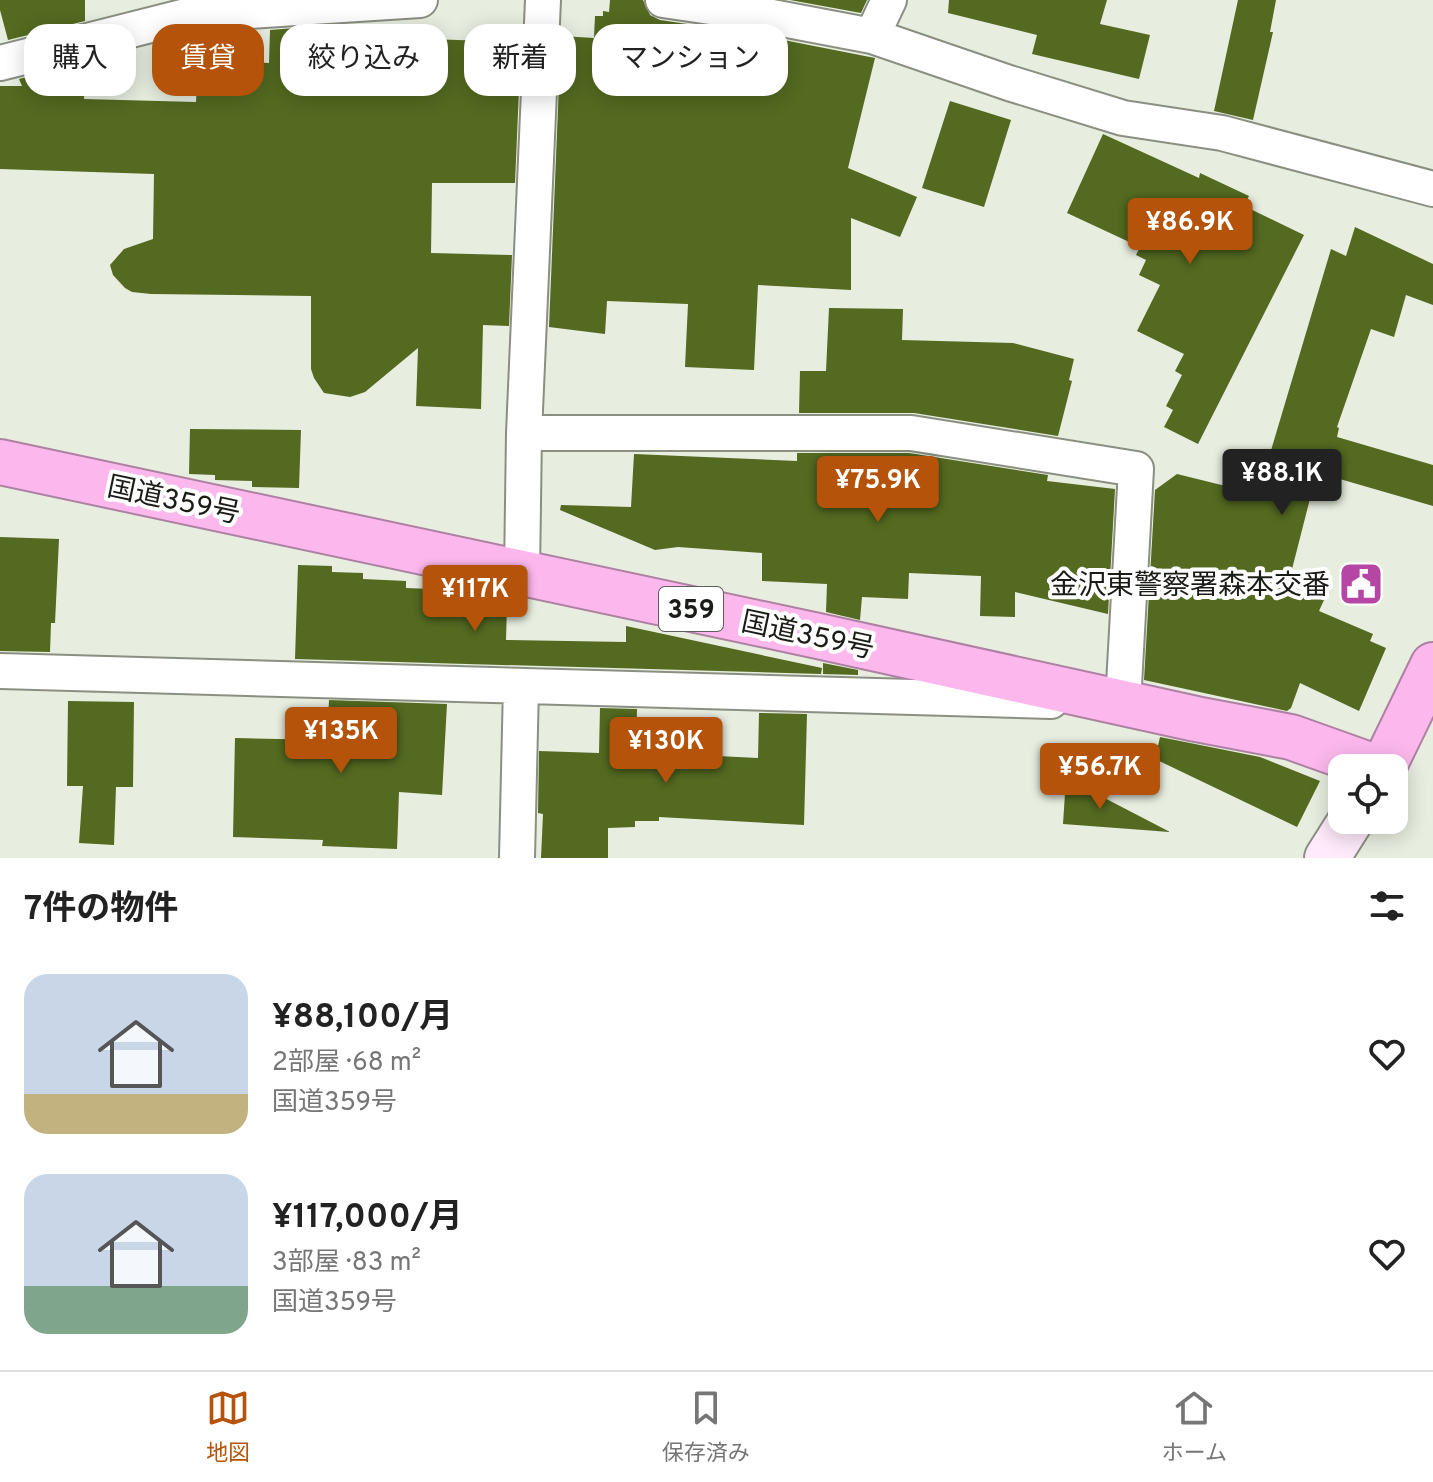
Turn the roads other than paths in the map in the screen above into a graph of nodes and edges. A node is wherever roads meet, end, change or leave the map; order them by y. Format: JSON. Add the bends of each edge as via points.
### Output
{"nodes":[{"id":1,"x":420,"y":0,"type":"edge"},
{"id":2,"x":543,"y":0,"type":"edge"},
{"id":3,"x":663,"y":0,"type":"edge"},
{"id":4,"x":889,"y":0,"type":"edge"},
{"id":5,"x":872,"y":36,"type":"junction"},
{"id":6,"x":0,"y":63,"type":"edge"},
{"id":7,"x":1433,"y":189,"type":"edge"},
{"id":8,"x":524,"y":433,"type":"junction"},
{"id":9,"x":0,"y":462,"type":"edge"},
{"id":10,"x":522,"y":573,"type":"junction"},
{"id":11,"x":1433,"y":665,"type":"edge"},
{"id":12,"x":0,"y":671,"type":"edge"},
{"id":13,"x":521,"y":686,"type":"junction"},
{"id":14,"x":1123,"y":703,"type":"junction"},
{"id":15,"x":1340,"y":754,"type":"edge"},
{"id":16,"x":1387,"y":754,"type":"edge"},
{"id":17,"x":1342,"y":834,"type":"edge"},
{"id":18,"x":517,"y":858,"type":"edge"},
{"id":19,"x":1327,"y":858,"type":"edge"}],
"edges":[{"from":1,"to":6,"type":"street","via":[[190,15]]},
{"from":2,"to":8,"type":"street"},
{"from":3,"to":5,"type":"street"},
{"from":4,"to":5,"type":"street"},
{"from":5,"to":7,"type":"street","via":[[1123,118],[1222,133]]},
{"from":8,"to":10,"type":"street"},
{"from":8,"to":14,"type":"street","via":[[911,433],[1136,469]]},
{"from":9,"to":10,"type":"highway","name":"国道359号","number":"359"},
{"from":10,"to":14,"type":"highway","name":"国道359号","number":"359"},
{"from":11,"to":16,"type":"highway","name":"国道359号","number":"359"},
{"from":12,"to":13,"type":"street"},
{"from":13,"to":14,"type":"street"},
{"from":13,"to":18,"type":"street"},
{"from":14,"to":15,"type":"highway","name":"国道359号","number":"359","via":[[1291,737]]},
{"from":17,"to":19,"type":"main road"}]}
